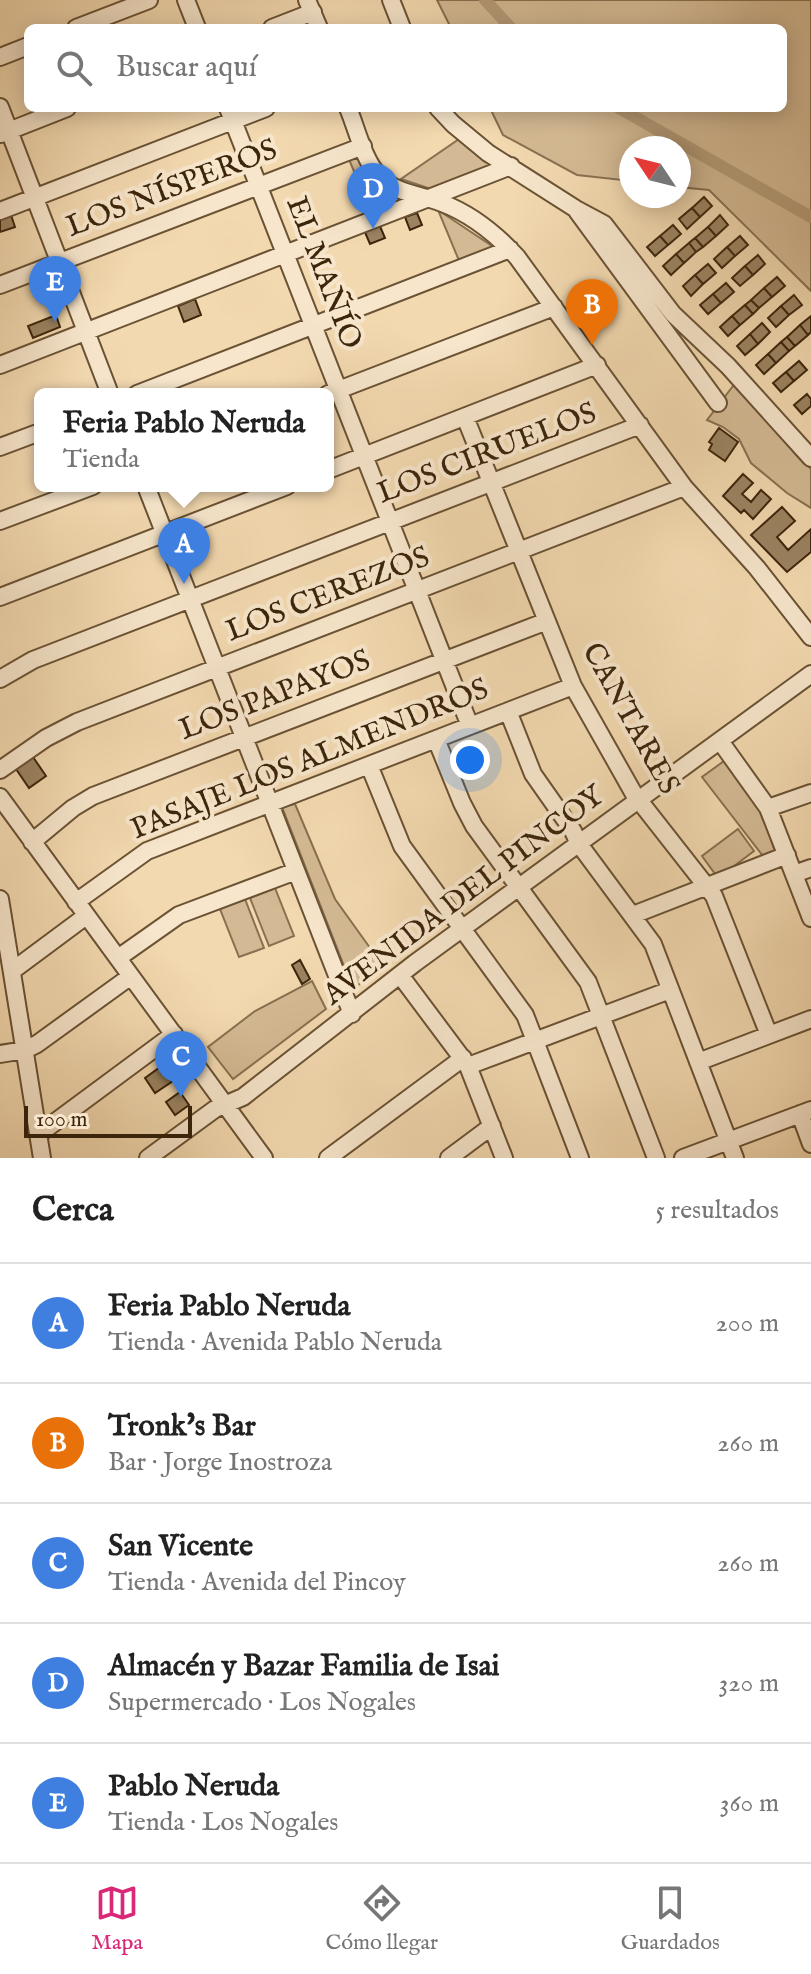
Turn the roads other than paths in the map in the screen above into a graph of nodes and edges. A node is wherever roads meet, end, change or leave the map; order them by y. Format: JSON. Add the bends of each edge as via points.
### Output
{"nodes":[{"id":1,"x":149,"y":0,"type":"edge"},
{"id":2,"x":186,"y":0,"type":"edge"},
{"id":3,"x":391,"y":0,"type":"edge"},
{"id":4,"x":313,"y":13,"type":"edge"},
{"id":5,"x":86,"y":24,"type":"edge"},
{"id":6,"x":195,"y":24,"type":"edge"},
{"id":7,"x":283,"y":24,"type":"edge"},
{"id":8,"x":400,"y":24,"type":"edge"},
{"id":9,"x":24,"y":48,"type":"edge"},
{"id":10,"x":0,"y":57,"type":"edge"},
{"id":11,"x":0,"y":107,"type":"edge"},
{"id":12,"x":56,"y":112,"type":"edge"},
{"id":13,"x":350,"y":112,"type":"edge"},
{"id":14,"x":442,"y":112,"type":"edge"},
{"id":15,"x":231,"y":114,"type":"edge"},
{"id":16,"x":4,"y":132,"type":"edge"},
{"id":17,"x":363,"y":146,"type":"junction"},
{"id":18,"x":511,"y":166,"type":"junction"},
{"id":19,"x":259,"y":186,"type":"junction"},
{"id":20,"x":34,"y":197,"type":"junction"},
{"id":21,"x":429,"y":198,"type":"junction"},
{"id":22,"x":576,"y":209,"type":"junction"},
{"id":23,"x":0,"y":211,"type":"edge"},
{"id":24,"x":510,"y":249,"type":"junction"},
{"id":25,"x":285,"y":254,"type":"junction"},
{"id":26,"x":60,"y":262,"type":"junction"},
{"id":27,"x":0,"y":285,"type":"edge"},
{"id":28,"x":554,"y":307,"type":"junction"},
{"id":29,"x":313,"y":326,"type":"junction"},
{"id":30,"x":86,"y":332,"type":"junction"},
{"id":31,"x":0,"y":365,"type":"edge"},
{"id":32,"x":597,"y":365,"type":"junction"},
{"id":33,"x":108,"y":388,"type":"edge"},
{"id":34,"x":153,"y":388,"type":"edge"},
{"id":35,"x":332,"y":388,"type":"edge"},
{"id":36,"x":334,"y":392,"type":"edge"},
{"id":37,"x":334,"y":394,"type":"edge"},
{"id":38,"x":718,"y":403,"type":"dead end"},
{"id":39,"x":465,"y":417,"type":"junction"},
{"id":40,"x":640,"y":425,"type":"junction"},
{"id":41,"x":34,"y":434,"type":"edge"},
{"id":42,"x":0,"y":447,"type":"edge"},
{"id":43,"x":364,"y":456,"type":"junction"},
{"id":44,"x":811,"y":458,"type":"edge"},
{"id":45,"x":334,"y":468,"type":"edge"},
{"id":46,"x":492,"y":482,"type":"junction"},
{"id":47,"x":684,"y":487,"type":"junction"},
{"id":48,"x":77,"y":492,"type":"edge"},
{"id":49,"x":148,"y":492,"type":"edge"},
{"id":50,"x":272,"y":492,"type":"edge"},
{"id":51,"x":0,"y":521,"type":"edge"},
{"id":52,"x":390,"y":522,"type":"junction"},
{"id":53,"x":165,"y":534,"type":"junction"},
{"id":54,"x":520,"y":551,"type":"junction"},
{"id":55,"x":417,"y":591,"type":"junction"},
{"id":56,"x":0,"y":597,"type":"edge"},
{"id":57,"x":191,"y":600,"type":"junction"},
{"id":58,"x":547,"y":621,"type":"junction"},
{"id":59,"x":811,"y":637,"type":"edge"},
{"id":60,"x":444,"y":661,"type":"junction"},
{"id":61,"x":217,"y":668,"type":"junction"},
{"id":62,"x":811,"y":674,"type":"edge"},
{"id":63,"x":0,"y":679,"type":"edge"},
{"id":64,"x":573,"y":686,"type":"junction"},
{"id":65,"x":508,"y":711,"type":"junction"},
{"id":66,"x":470,"y":726,"type":"junction"},
{"id":67,"x":244,"y":738,"type":"junction"},
{"id":68,"x":436,"y":739,"type":"junction"},
{"id":69,"x":720,"y":741,"type":"junction"},
{"id":70,"x":369,"y":765,"type":"junction"},
{"id":71,"x":0,"y":770,"type":"edge"},
{"id":72,"x":811,"y":793,"type":"edge"},
{"id":73,"x":0,"y":797,"type":"edge"},
{"id":74,"x":639,"y":800,"type":"junction"},
{"id":75,"x":270,"y":803,"type":"junction"},
{"id":76,"x":768,"y":808,"type":"junction"},
{"id":77,"x":32,"y":842,"type":"junction"},
{"id":78,"x":579,"y":844,"type":"junction"},
{"id":79,"x":787,"y":855,"type":"junction"},
{"id":80,"x":811,"y":868,"type":"edge"},
{"id":81,"x":296,"y":871,"type":"junction"},
{"id":82,"x":794,"y":874,"type":"junction"},
{"id":83,"x":706,"y":886,"type":"junction"},
{"id":84,"x":520,"y":888,"type":"junction"},
{"id":85,"x":0,"y":899,"type":"edge"},
{"id":86,"x":76,"y":902,"type":"junction"},
{"id":87,"x":633,"y":915,"type":"junction"},
{"id":88,"x":86,"y":916,"type":"junction"},
{"id":89,"x":811,"y":918,"type":"edge"},
{"id":90,"x":462,"y":929,"type":"junction"},
{"id":91,"x":118,"y":958,"type":"junction"},
{"id":92,"x":12,"y":971,"type":"junction"},
{"id":93,"x":400,"y":975,"type":"junction"},
{"id":94,"x":131,"y":976,"type":"junction"},
{"id":95,"x":670,"y":990,"type":"junction"},
{"id":96,"x":352,"y":1014,"type":"junction"},
{"id":97,"x":601,"y":1016,"type":"junction"},
{"id":98,"x":811,"y":1019,"type":"edge"},
{"id":99,"x":174,"y":1034,"type":"junction"},
{"id":100,"x":769,"y":1035,"type":"junction"},
{"id":101,"x":536,"y":1041,"type":"junction"},
{"id":102,"x":25,"y":1050,"type":"junction"},
{"id":103,"x":0,"y":1054,"type":"edge"},
{"id":104,"x":466,"y":1062,"type":"junction"},
{"id":105,"x":698,"y":1062,"type":"junction"},
{"id":106,"x":226,"y":1106,"type":"junction"},
{"id":107,"x":806,"y":1112,"type":"edge"},
{"id":108,"x":492,"y":1126,"type":"junction"},
{"id":109,"x":39,"y":1134,"type":"junction"},
{"id":110,"x":729,"y":1141,"type":"junction"},
{"id":111,"x":811,"y":1144,"type":"edge"},
{"id":112,"x":42,"y":1158,"type":"edge"},
{"id":113,"x":148,"y":1158,"type":"edge"},
{"id":114,"x":264,"y":1158,"type":"edge"},
{"id":115,"x":328,"y":1158,"type":"edge"},
{"id":116,"x":449,"y":1158,"type":"edge"},
{"id":117,"x":504,"y":1158,"type":"edge"},
{"id":118,"x":580,"y":1158,"type":"edge"},
{"id":119,"x":656,"y":1158,"type":"edge"},
{"id":120,"x":683,"y":1158,"type":"edge"},
{"id":121,"x":735,"y":1158,"type":"edge"}],
"edges":[{"from":1,"to":5,"type":"street"},
{"from":2,"to":6,"type":"street"},
{"from":3,"to":8,"type":"street"},
{"from":4,"to":7,"type":"street"},
{"from":9,"to":10,"type":"street"},
{"from":11,"to":16,"type":"street"},
{"from":12,"to":16,"type":"street"},
{"from":13,"to":17,"type":"street"},
{"from":14,"to":18,"type":"street"},
{"from":15,"to":19,"type":"street","name":"EL MAÑÍO"},
{"from":15,"to":20,"type":"street"},
{"from":16,"to":20,"type":"street"},
{"from":17,"to":19,"type":"street","name":"LOS NÍSPEROS"},
{"from":17,"to":21,"type":"street","via":[[387,183]]},
{"from":18,"to":21,"type":"street"},
{"from":18,"to":22,"type":"street"},
{"from":19,"to":25,"type":"street","name":"EL MAÑÍO"},
{"from":19,"to":26,"type":"street","name":"LOS NÍSPEROS"},
{"from":20,"to":23,"type":"street"},
{"from":20,"to":26,"type":"street"},
{"from":21,"to":24,"type":"street","via":[[468,216]]},
{"from":21,"to":25,"type":"street"},
{"from":22,"to":38,"type":"street"},
{"from":22,"to":44,"type":"street","via":[[604,224],[673,314]]},
{"from":24,"to":28,"type":"street"},
{"from":24,"to":29,"type":"street"},
{"from":25,"to":29,"type":"street","name":"EL MAÑÍO"},
{"from":25,"to":30,"type":"street"},
{"from":26,"to":27,"type":"street","name":"LOS NÍSPEROS"},
{"from":26,"to":30,"type":"street"},
{"from":28,"to":32,"type":"street"},
{"from":28,"to":36,"type":"street"},
{"from":29,"to":34,"type":"street"},
{"from":29,"to":35,"type":"street","name":"EL MAÑÍO"},
{"from":30,"to":31,"type":"street"},
{"from":30,"to":33,"type":"street"},
{"from":32,"to":39,"type":"street"},
{"from":32,"to":40,"type":"street"},
{"from":37,"to":43,"type":"street","name":"EL MAÑÍO"},
{"from":39,"to":43,"type":"street"},
{"from":39,"to":46,"type":"street","name":"CANTARES"},
{"from":40,"to":46,"type":"street","name":"LOS CIRUELOS"},
{"from":40,"to":47,"type":"street"},
{"from":41,"to":42,"type":"street"},
{"from":43,"to":45,"type":"street"},
{"from":43,"to":52,"type":"street","name":"EL MAÑÍO"},
{"from":46,"to":52,"type":"street","name":"LOS CIRUELOS"},
{"from":46,"to":54,"type":"street","name":"CANTARES"},
{"from":47,"to":54,"type":"street","name":"LOS CEREZOS"},
{"from":47,"to":59,"type":"street"},
{"from":48,"to":51,"type":"street"},
{"from":49,"to":53,"type":"street"},
{"from":50,"to":53,"type":"street"},
{"from":52,"to":55,"type":"street","name":"EL MAÑÍO"},
{"from":52,"to":57,"type":"street","name":"LOS CIRUELOS"},
{"from":53,"to":56,"type":"street"},
{"from":53,"to":57,"type":"street"},
{"from":54,"to":55,"type":"street","name":"LOS CEREZOS"},
{"from":54,"to":58,"type":"street","name":"CANTARES"},
{"from":55,"to":60,"type":"street","name":"EL MAÑÍO"},
{"from":55,"to":61,"type":"street","name":"LOS CEREZOS"},
{"from":57,"to":61,"type":"street"},
{"from":57,"to":63,"type":"street","name":"LOS CIRUELOS","via":[[33,660]]},
{"from":58,"to":60,"type":"street","name":"LOS PAPAYOS"},
{"from":58,"to":64,"type":"street","name":"CANTARES"},
{"from":60,"to":66,"type":"street","name":"EL MAÑÍO"},
{"from":60,"to":67,"type":"street","name":"LOS PAPAYOS"},
{"from":61,"to":67,"type":"street"},
{"from":61,"to":71,"type":"street","name":"LOS CEREZOS","via":[[66,727]]},
{"from":62,"to":69,"type":"street","name":"AVENIDA DEL PINCOY"},
{"from":64,"to":65,"type":"street","name":"PASAJE LOS ALMENDROS"},
{"from":64,"to":74,"type":"street","name":"CANTARES"},
{"from":65,"to":66,"type":"street","name":"PASAJE LOS ALMENDROS"},
{"from":65,"to":78,"type":"street","via":[[533,774]]},
{"from":66,"to":68,"type":"street","name":"PASAJE LOS ALMENDROS"},
{"from":67,"to":75,"type":"street"},
{"from":67,"to":77,"type":"street","name":"LOS PAPAYOS","via":[[93,796]]},
{"from":68,"to":70,"type":"street","name":"PASAJE LOS ALMENDROS"},
{"from":68,"to":84,"type":"street","via":[[467,814]]},
{"from":69,"to":74,"type":"street","name":"AVENIDA DEL PINCOY"},
{"from":69,"to":76,"type":"street"},
{"from":70,"to":75,"type":"street","name":"PASAJE LOS ALMENDROS"},
{"from":70,"to":90,"type":"street","via":[[402,846]]},
{"from":72,"to":76,"type":"street"},
{"from":73,"to":77,"type":"street"},
{"from":74,"to":78,"type":"street","name":"AVENIDA DEL PINCOY"},
{"from":74,"to":83,"type":"street","name":"CANTARES"},
{"from":75,"to":81,"type":"street"},
{"from":75,"to":86,"type":"street","name":"PASAJE LOS ALMENDROS","via":[[147,851]]},
{"from":76,"to":79,"type":"street"},
{"from":77,"to":86,"type":"street"},
{"from":78,"to":84,"type":"street","name":"AVENIDA DEL PINCOY"},
{"from":78,"to":87,"type":"street"},
{"from":79,"to":82,"type":"street"},
{"from":79,"to":83,"type":"street"},
{"from":80,"to":82,"type":"street"},
{"from":81,"to":91,"type":"street","via":[[179,915]]},
{"from":81,"to":96,"type":"street"},
{"from":82,"to":89,"type":"street"},
{"from":83,"to":87,"type":"street"},
{"from":83,"to":100,"type":"street","name":"CANTARES"},
{"from":84,"to":90,"type":"street","name":"AVENIDA DEL PINCOY"},
{"from":84,"to":97,"type":"street","via":[[588,982]]},
{"from":85,"to":92,"type":"street"},
{"from":86,"to":88,"type":"street"},
{"from":87,"to":95,"type":"street","via":[[653,944]]},
{"from":88,"to":91,"type":"street"},
{"from":88,"to":92,"type":"street"},
{"from":90,"to":93,"type":"street","name":"AVENIDA DEL PINCOY"},
{"from":90,"to":101,"type":"street","via":[[521,1009]]},
{"from":91,"to":94,"type":"street"},
{"from":92,"to":102,"type":"street"},
{"from":93,"to":96,"type":"street","name":"AVENIDA DEL PINCOY"},
{"from":93,"to":104,"type":"street"},
{"from":94,"to":99,"type":"street"},
{"from":94,"to":102,"type":"street"},
{"from":95,"to":97,"type":"street"},
{"from":95,"to":105,"type":"street"},
{"from":96,"to":106,"type":"street","name":"AVENIDA DEL PINCOY"},
{"from":97,"to":101,"type":"street"},
{"from":97,"to":119,"type":"street"},
{"from":98,"to":100,"type":"street"},
{"from":99,"to":106,"type":"street"},
{"from":99,"to":109,"type":"street"},
{"from":100,"to":105,"type":"street"},
{"from":101,"to":104,"type":"street"},
{"from":101,"to":118,"type":"street"},
{"from":102,"to":103,"type":"street"},
{"from":102,"to":109,"type":"street"},
{"from":104,"to":108,"type":"street"},
{"from":104,"to":115,"type":"street"},
{"from":105,"to":110,"type":"street"},
{"from":106,"to":113,"type":"street","name":"AVENIDA DEL PINCOY"},
{"from":106,"to":114,"type":"street"},
{"from":107,"to":110,"type":"street"},
{"from":107,"to":111,"type":"street"},
{"from":108,"to":116,"type":"street"},
{"from":108,"to":117,"type":"street"},
{"from":109,"to":112,"type":"street"},
{"from":110,"to":120,"type":"street"},
{"from":110,"to":121,"type":"street"}]}
